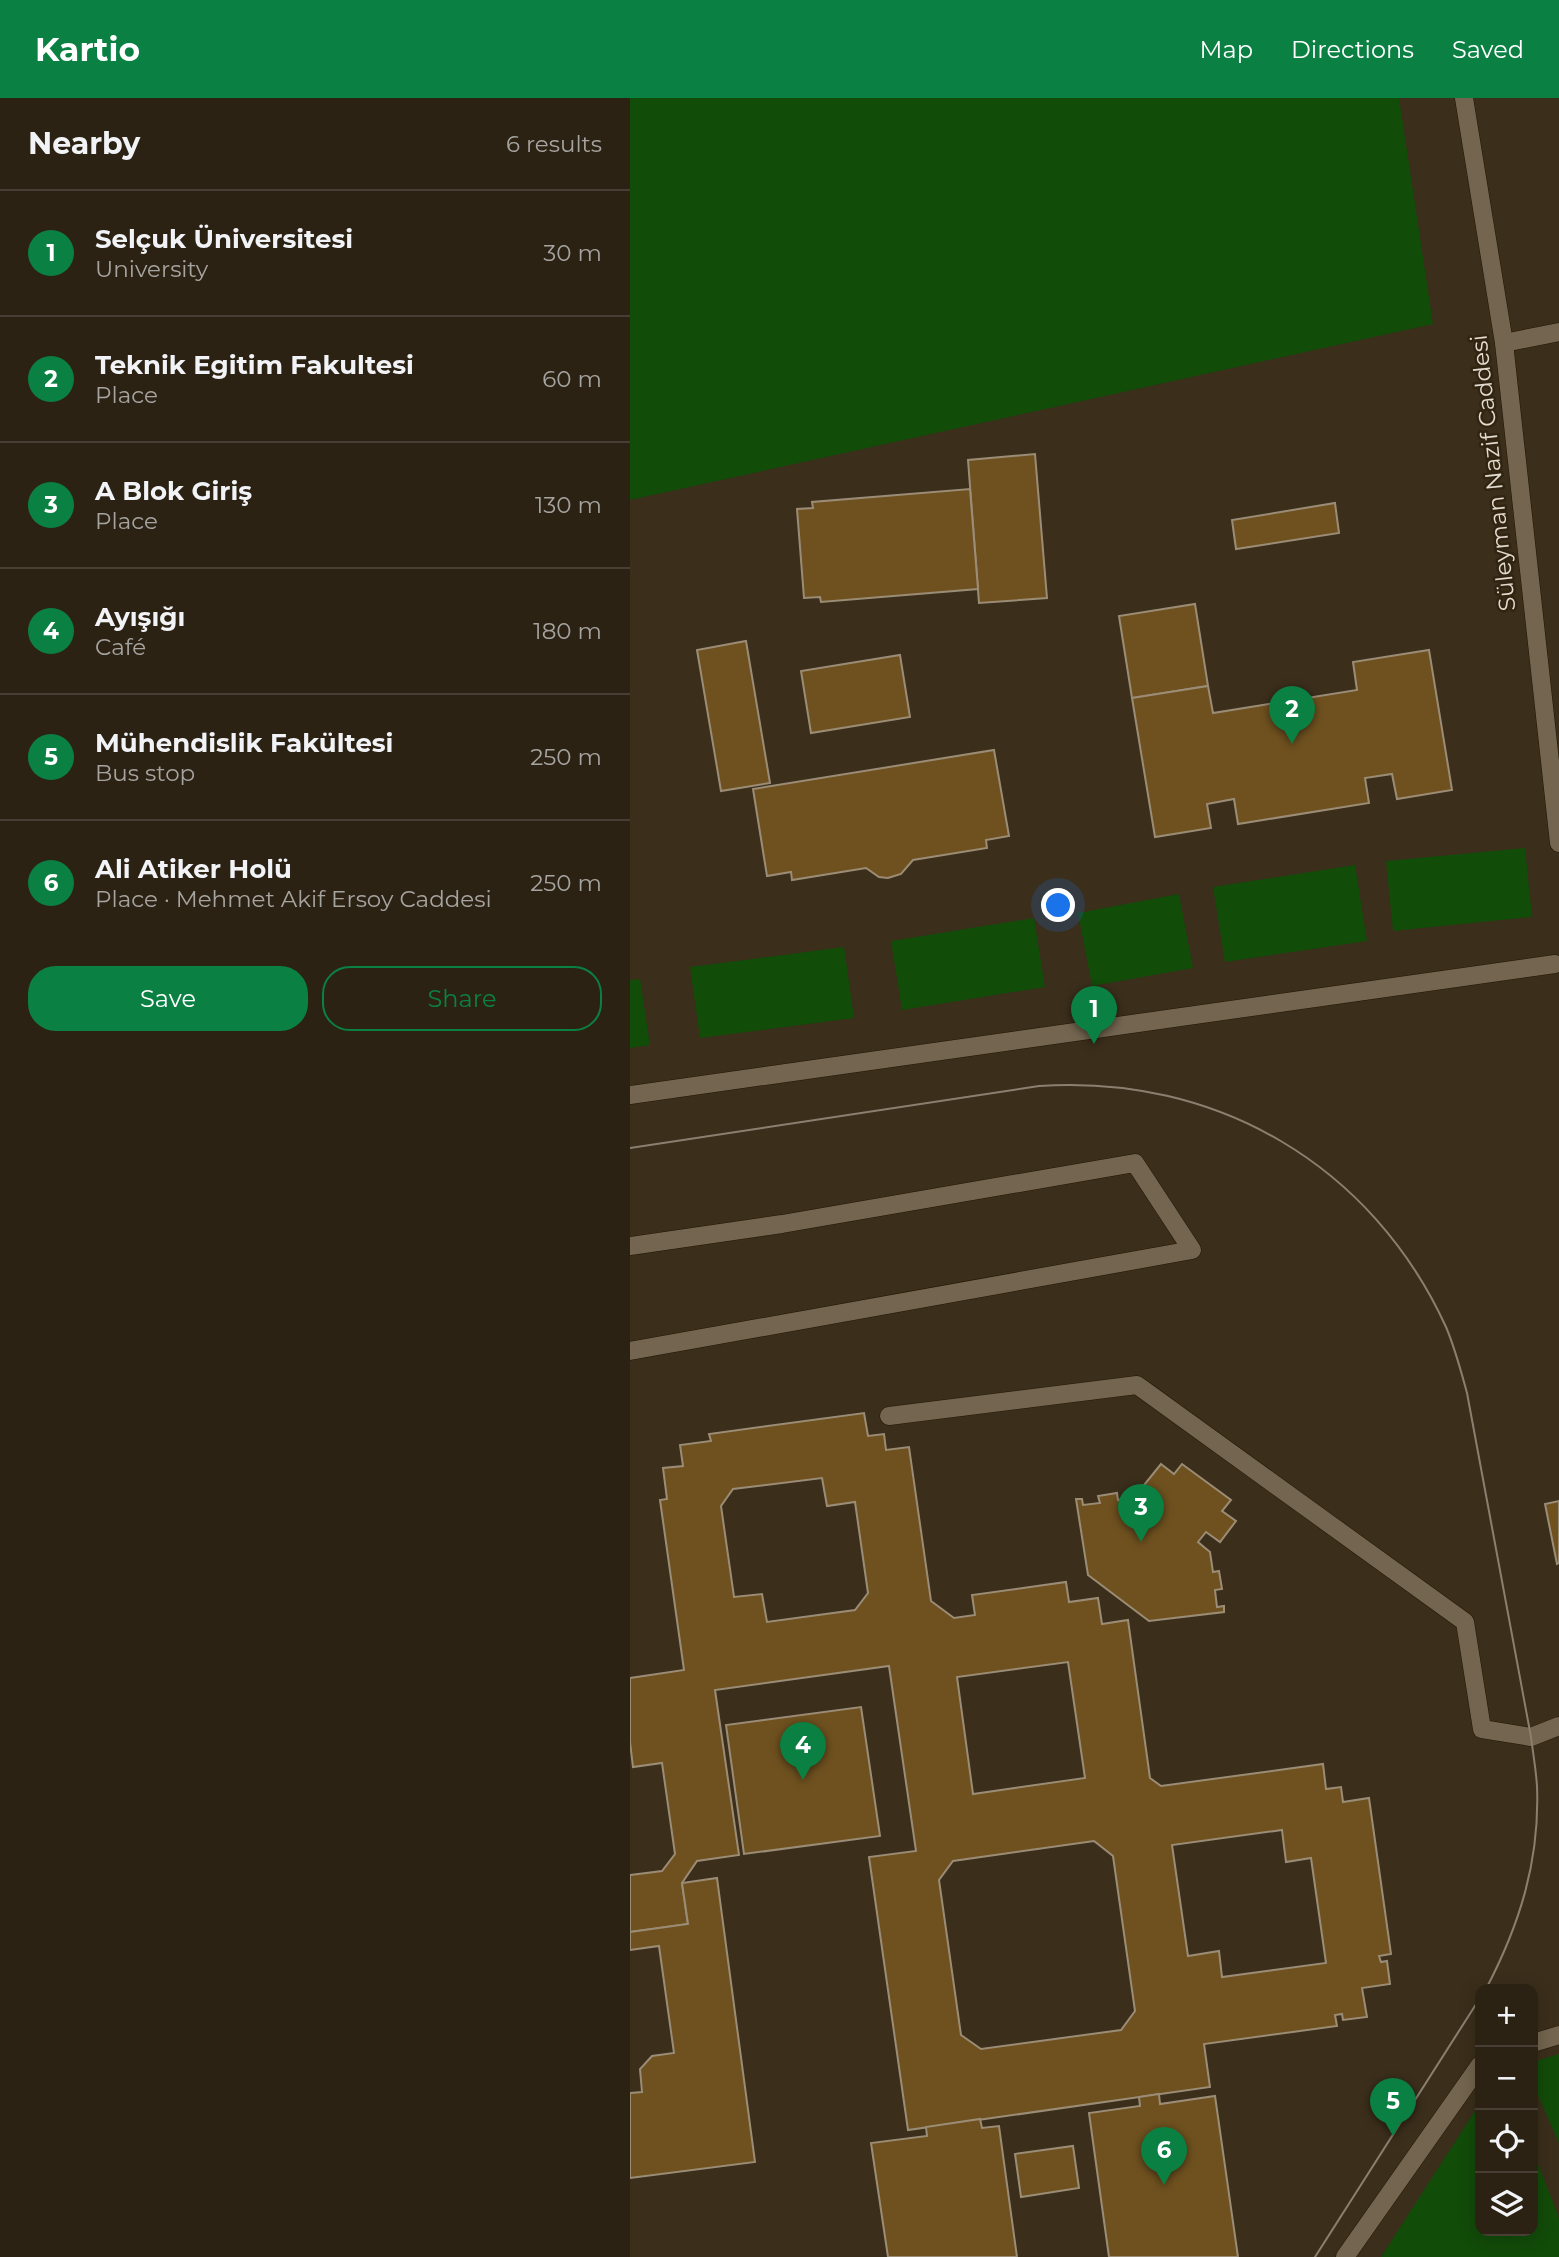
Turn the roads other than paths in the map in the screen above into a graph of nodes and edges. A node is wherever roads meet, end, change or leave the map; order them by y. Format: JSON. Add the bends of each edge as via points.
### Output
{"nodes":[{"id":1,"x":1464,"y":98,"type":"edge"},
{"id":2,"x":1559,"y":332,"type":"edge"},
{"id":3,"x":1504,"y":342,"type":"junction"},
{"id":4,"x":1559,"y":843,"type":"edge"},
{"id":5,"x":1558,"y":961,"type":"edge"},
{"id":6,"x":630,"y":1095,"type":"edge"},
{"id":7,"x":630,"y":1246,"type":"edge"},
{"id":8,"x":630,"y":1351,"type":"edge"},
{"id":9,"x":889,"y":1416,"type":"dead end"},
{"id":10,"x":1559,"y":1726,"type":"edge"},
{"id":11,"x":1559,"y":2035,"type":"edge"},
{"id":12,"x":1538,"y":2041,"type":"edge"},
{"id":13,"x":1475,"y":2072,"type":"edge"},
{"id":14,"x":1345,"y":2257,"type":"edge"}],
"edges":[{"from":1,"to":3,"type":"street","name":"Süleyman Nazif Caddesi"},
{"from":2,"to":3,"type":"street"},
{"from":3,"to":4,"type":"street","name":"Süleyman Nazif Caddesi"},
{"from":5,"to":6,"type":"street"},
{"from":7,"to":8,"type":"street","via":[[1136,1163],[1192,1250]]},
{"from":9,"to":10,"type":"street","via":[[1137,1385],[1465,1622],[1482,1729],[1531,1737]]},
{"from":11,"to":12,"type":"street"},
{"from":13,"to":14,"type":"street"}]}
